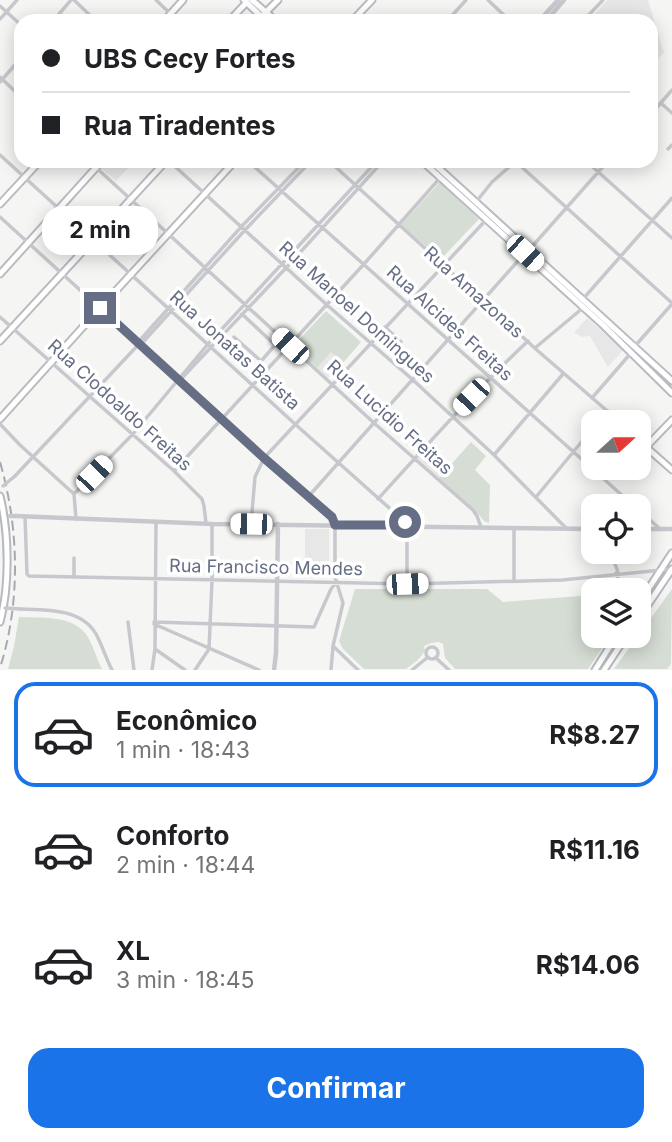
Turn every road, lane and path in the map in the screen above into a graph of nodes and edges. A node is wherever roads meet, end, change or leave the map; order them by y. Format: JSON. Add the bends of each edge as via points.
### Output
{"nodes":[{"id":1,"x":17,"y":0,"type":"edge"},
{"id":2,"x":72,"y":0,"type":"edge"},
{"id":3,"x":156,"y":0,"type":"edge"},
{"id":4,"x":183,"y":0,"type":"edge"},
{"id":5,"x":278,"y":0,"type":"edge"},
{"id":6,"x":372,"y":0,"type":"edge"},
{"id":7,"x":466,"y":0,"type":"edge"},
{"id":8,"x":488,"y":0,"type":"edge"},
{"id":9,"x":558,"y":0,"type":"edge"},
{"id":10,"x":564,"y":0,"type":"edge"},
{"id":11,"x":603,"y":0,"type":"edge"},
{"id":12,"x":248,"y":1,"type":"edge"},
{"id":13,"x":0,"y":6,"type":"edge"},
{"id":14,"x":6,"y":12,"type":"junction"},
{"id":15,"x":59,"y":14,"type":"edge"},
{"id":16,"x":88,"y":14,"type":"edge"},
{"id":17,"x":171,"y":14,"type":"joint"},
{"id":18,"x":236,"y":14,"type":"edge"},
{"id":19,"x":262,"y":14,"type":"edge"},
{"id":20,"x":267,"y":14,"type":"edge"},
{"id":21,"x":359,"y":14,"type":"edge"},
{"id":22,"x":453,"y":14,"type":"edge"},
{"id":23,"x":503,"y":14,"type":"edge"},
{"id":24,"x":547,"y":14,"type":"edge"},
{"id":25,"x":549,"y":14,"type":"edge"},
{"id":26,"x":590,"y":14,"type":"edge"},
{"id":27,"x":0,"y":19,"type":"edge"},
{"id":28,"x":14,"y":19,"type":"edge"},
{"id":29,"x":14,"y":66,"type":"edge"},
{"id":30,"x":1,"y":80,"type":"edge"},
{"id":31,"x":672,"y":90,"type":"edge"},
{"id":32,"x":661,"y":103,"type":"junction"},
{"id":33,"x":658,"y":106,"type":"edge"},
{"id":34,"x":672,"y":113,"type":"edge"},
{"id":35,"x":672,"y":145,"type":"edge"},
{"id":36,"x":668,"y":149,"type":"dead end"},
{"id":37,"x":0,"y":155,"type":"edge"},
{"id":38,"x":14,"y":167,"type":"edge"},
{"id":39,"x":15,"y":168,"type":"edge"},
{"id":40,"x":34,"y":168,"type":"edge"},
{"id":41,"x":95,"y":168,"type":"edge"},
{"id":42,"x":97,"y":168,"type":"edge"},
{"id":43,"x":161,"y":168,"type":"edge"},
{"id":44,"x":175,"y":168,"type":"edge"},
{"id":45,"x":228,"y":168,"type":"edge"},
{"id":46,"x":256,"y":168,"type":"edge"},
{"id":47,"x":299,"y":168,"type":"edge"},
{"id":48,"x":304,"y":168,"type":"edge"},
{"id":49,"x":337,"y":168,"type":"edge"},
{"id":50,"x":371,"y":168,"type":"edge"},
{"id":51,"x":375,"y":168,"type":"edge"},
{"id":52,"x":429,"y":168,"type":"edge"},
{"id":53,"x":438,"y":168,"type":"edge"},
{"id":54,"x":508,"y":168,"type":"edge"},
{"id":55,"x":523,"y":168,"type":"edge"},
{"id":56,"x":594,"y":168,"type":"edge"},
{"id":57,"x":602,"y":168,"type":"edge"},
{"id":58,"x":598,"y":172,"type":"junction"},
{"id":59,"x":26,"y":177,"type":"junction"},
{"id":60,"x":440,"y":178,"type":"junction"},
{"id":61,"x":356,"y":186,"type":"junction"},
{"id":62,"x":280,"y":190,"type":"junction"},
{"id":63,"x":205,"y":193,"type":"junction"},
{"id":64,"x":672,"y":198,"type":"edge"},
{"id":65,"x":131,"y":200,"type":"junction"},
{"id":66,"x":476,"y":202,"type":"junction"},
{"id":67,"x":0,"y":204,"type":"edge"},
{"id":68,"x":59,"y":208,"type":"junction"},
{"id":69,"x":566,"y":208,"type":"junction"},
{"id":70,"x":0,"y":217,"type":"edge"},
{"id":71,"x":487,"y":219,"type":"junction"},
{"id":72,"x":652,"y":220,"type":"junction"},
{"id":73,"x":320,"y":225,"type":"junction"},
{"id":74,"x":398,"y":225,"type":"junction"},
{"id":75,"x":243,"y":228,"type":"junction"},
{"id":76,"x":168,"y":234,"type":"junction"},
{"id":77,"x":672,"y":238,"type":"edge"},
{"id":78,"x":93,"y":240,"type":"junction"},
{"id":79,"x":29,"y":243,"type":"junction"},
{"id":80,"x":527,"y":252,"type":"junction"},
{"id":81,"x":620,"y":257,"type":"junction"},
{"id":82,"x":364,"y":264,"type":"junction"},
{"id":83,"x":444,"y":264,"type":"junction"},
{"id":84,"x":284,"y":266,"type":"junction"},
{"id":85,"x":206,"y":270,"type":"junction"},
{"id":86,"x":0,"y":274,"type":"edge"},
{"id":87,"x":63,"y":274,"type":"junction"},
{"id":88,"x":131,"y":274,"type":"junction"},
{"id":89,"x":583,"y":299,"type":"junction"},
{"id":90,"x":483,"y":300,"type":"junction"},
{"id":91,"x":407,"y":303,"type":"junction"},
{"id":92,"x":672,"y":304,"type":"edge"},
{"id":93,"x":327,"y":305,"type":"junction"},
{"id":94,"x":246,"y":306,"type":"junction"},
{"id":95,"x":584,"y":307,"type":"junction"},
{"id":96,"x":100,"y":308,"type":"junction"},
{"id":97,"x":170,"y":310,"type":"junction"},
{"id":98,"x":242,"y":314,"type":"junction"},
{"id":99,"x":0,"y":317,"type":"edge"},
{"id":100,"x":384,"y":327,"type":"junction"},
{"id":101,"x":12,"y":328,"type":"junction"},
{"id":102,"x":234,"y":337,"type":"dead end"},
{"id":103,"x":448,"y":340,"type":"junction"},
{"id":104,"x":0,"y":341,"type":"edge"},
{"id":105,"x":528,"y":341,"type":"junction"},
{"id":106,"x":401,"y":342,"type":"dead end"},
{"id":107,"x":370,"y":343,"type":"junction"},
{"id":108,"x":139,"y":344,"type":"junction"},
{"id":109,"x":210,"y":346,"type":"junction"},
{"id":110,"x":290,"y":346,"type":"junction"},
{"id":111,"x":536,"y":348,"type":"junction"},
{"id":112,"x":633,"y":350,"type":"junction"},
{"id":113,"x":261,"y":361,"type":"junction"},
{"id":114,"x":51,"y":363,"type":"junction"},
{"id":115,"x":564,"y":373,"type":"junction"},
{"id":116,"x":250,"y":374,"type":"dead end"},
{"id":117,"x":489,"y":377,"type":"junction"},
{"id":118,"x":179,"y":380,"type":"junction"},
{"id":119,"x":412,"y":380,"type":"junction"},
{"id":120,"x":672,"y":380,"type":"edge"},
{"id":121,"x":332,"y":384,"type":"junction"},
{"id":122,"x":254,"y":385,"type":"junction"},
{"id":123,"x":672,"y":393,"type":"edge"},
{"id":124,"x":90,"y":397,"type":"junction"},
{"id":125,"x":592,"y":398,"type":"junction"},
{"id":126,"x":607,"y":410,"type":"edge"},
{"id":127,"x":531,"y":414,"type":"junction"},
{"id":128,"x":452,"y":416,"type":"junction"},
{"id":129,"x":222,"y":419,"type":"junction"},
{"id":130,"x":672,"y":420,"type":"edge"},
{"id":131,"x":0,"y":421,"type":"edge"},
{"id":132,"x":374,"y":423,"type":"junction"},
{"id":133,"x":295,"y":424,"type":"junction"},
{"id":134,"x":132,"y":434,"type":"junction"},
{"id":135,"x":581,"y":442,"type":"edge"},
{"id":136,"x":651,"y":442,"type":"edge"},
{"id":137,"x":651,"y":451,"type":"edge"},
{"id":138,"x":573,"y":452,"type":"junction"},
{"id":139,"x":494,"y":455,"type":"junction"},
{"id":140,"x":33,"y":457,"type":"junction"},
{"id":141,"x":264,"y":458,"type":"junction"},
{"id":142,"x":414,"y":458,"type":"junction"},
{"id":143,"x":338,"y":463,"type":"junction"},
{"id":144,"x":672,"y":470,"type":"edge"},
{"id":145,"x":174,"y":471,"type":"junction"},
{"id":146,"x":2,"y":486,"type":"edge"},
{"id":147,"x":74,"y":494,"type":"junction"},
{"id":148,"x":620,"y":494,"type":"edge"},
{"id":149,"x":0,"y":496,"type":"edge"},
{"id":150,"x":308,"y":497,"type":"junction"},
{"id":151,"x":536,"y":497,"type":"junction"},
{"id":152,"x":378,"y":499,"type":"junction"},
{"id":153,"x":554,"y":515,"type":"junction"},
{"id":154,"x":5,"y":516,"type":"edge"},
{"id":155,"x":25,"y":516,"type":"junction"},
{"id":156,"x":76,"y":519,"type":"junction"},
{"id":157,"x":651,"y":521,"type":"edge"},
{"id":158,"x":156,"y":522,"type":"junction"},
{"id":159,"x":205,"y":523,"type":"junction"},
{"id":160,"x":212,"y":524,"type":"junction"},
{"id":161,"x":251,"y":524,"type":"junction"},
{"id":162,"x":278,"y":524,"type":"junction"},
{"id":163,"x":335,"y":525,"type":"junction"},
{"id":164,"x":407,"y":525,"type":"junction"},
{"id":165,"x":481,"y":527,"type":"junction"},
{"id":166,"x":514,"y":527,"type":"junction"},
{"id":167,"x":555,"y":528,"type":"junction"},
{"id":168,"x":566,"y":528,"type":"junction"},
{"id":169,"x":581,"y":529,"type":"edge"},
{"id":170,"x":651,"y":529,"type":"edge"},
{"id":171,"x":660,"y":529,"type":"junction"},
{"id":172,"x":672,"y":529,"type":"edge"},
{"id":173,"x":672,"y":553,"type":"edge"},
{"id":174,"x":74,"y":558,"type":"dead end"},
{"id":175,"x":614,"y":564,"type":"edge"},
{"id":176,"x":661,"y":569,"type":"junction"},
{"id":177,"x":672,"y":569,"type":"edge"},
{"id":178,"x":617,"y":573,"type":"junction"},
{"id":179,"x":74,"y":577,"type":"junction"},
{"id":180,"x":619,"y":578,"type":"edge"},
{"id":181,"x":155,"y":579,"type":"junction"},
{"id":182,"x":212,"y":580,"type":"junction"},
{"id":183,"x":514,"y":581,"type":"junction"},
{"id":184,"x":277,"y":582,"type":"junction"},
{"id":185,"x":336,"y":583,"type":"junction"},
{"id":186,"x":407,"y":584,"type":"junction"},
{"id":187,"x":651,"y":584,"type":"edge"},
{"id":188,"x":651,"y":600,"type":"edge"},
{"id":189,"x":4,"y":608,"type":"junction"},
{"id":190,"x":0,"y":621,"type":"edge"},
{"id":191,"x":128,"y":622,"type":"dead end"},
{"id":192,"x":154,"y":623,"type":"junction"},
{"id":193,"x":211,"y":625,"type":"junction"},
{"id":194,"x":276,"y":625,"type":"junction"},
{"id":195,"x":332,"y":646,"type":"junction"},
{"id":196,"x":609,"y":648,"type":"edge"},
{"id":197,"x":618,"y":648,"type":"edge"},
{"id":198,"x":155,"y":649,"type":"junction"},
{"id":199,"x":209,"y":649,"type":"junction"},
{"id":200,"x":339,"y":651,"type":"junction"},
{"id":201,"x":428,"y":657,"type":"junction"},
{"id":202,"x":436,"y":657,"type":"junction"},
{"id":203,"x":331,"y":658,"type":"junction"},
{"id":204,"x":112,"y":670,"type":"edge"},
{"id":205,"x":134,"y":670,"type":"edge"},
{"id":206,"x":152,"y":670,"type":"edge"},
{"id":207,"x":186,"y":670,"type":"edge"},
{"id":208,"x":195,"y":670,"type":"edge"},
{"id":209,"x":259,"y":670,"type":"edge"},
{"id":210,"x":274,"y":670,"type":"edge"},
{"id":211,"x":331,"y":670,"type":"edge"},
{"id":212,"x":358,"y":670,"type":"edge"},
{"id":213,"x":412,"y":670,"type":"edge"},
{"id":214,"x":449,"y":670,"type":"edge"},
{"id":215,"x":595,"y":670,"type":"edge"},
{"id":216,"x":604,"y":670,"type":"edge"}],
"edges":[{"from":1,"to":14,"type":"street"},
{"from":2,"to":15,"type":"street"},
{"from":2,"to":16,"type":"street"},
{"from":3,"to":17,"type":"street"},
{"from":4,"to":17,"type":"main road"},
{"from":5,"to":20,"type":"main road"},
{"from":6,"to":21,"type":"main road"},
{"from":7,"to":22,"type":"street"},
{"from":8,"to":23,"type":"street"},
{"from":9,"to":24,"type":"street"},
{"from":10,"to":25,"type":"street"},
{"from":11,"to":26,"type":"street"},
{"from":12,"to":18,"type":"main road"},
{"from":12,"to":19,"type":"main road"},
{"from":13,"to":14,"type":"street"},
{"from":14,"to":27,"type":"street"},
{"from":14,"to":28,"type":"street"},
{"from":29,"to":30,"type":"street"},
{"from":31,"to":32,"type":"street"},
{"from":32,"to":33,"type":"street"},
{"from":32,"to":34,"type":"street"},
{"from":35,"to":36,"type":"street"},
{"from":37,"to":38,"type":"street","name":"Rua Jonatas Batista"},
{"from":39,"to":59,"type":"street","name":"Rua Jonatas Batista"},
{"from":40,"to":59,"type":"main road"},
{"from":41,"to":68,"type":"main road"},
{"from":42,"to":65,"type":"street","name":"Rua Lucidio Freitas"},
{"from":43,"to":65,"type":"main road"},
{"from":44,"to":63,"type":"street","name":"Rua Manoel Domingues"},
{"from":45,"to":63,"type":"main road"},
{"from":46,"to":62,"type":"street","name":"Rua Alcides Freitas"},
{"from":47,"to":62,"type":"street"},
{"from":48,"to":62,"type":"street"},
{"from":49,"to":61,"type":"street","name":"Rua Amazonas"},
{"from":50,"to":61,"type":"street"},
{"from":51,"to":61,"type":"street"},
{"from":52,"to":60,"type":"main road"},
{"from":53,"to":66,"type":"main road"},
{"from":54,"to":66,"type":"street"},
{"from":55,"to":69,"type":"street"},
{"from":56,"to":58,"type":"street"},
{"from":57,"to":58,"type":"street"},
{"from":58,"to":69,"type":"street"},
{"from":58,"to":72,"type":"street"},
{"from":59,"to":67,"type":"main road"},
{"from":59,"to":68,"type":"street","name":"Rua Jonatas Batista"},
{"from":60,"to":71,"type":"main road"},
{"from":60,"to":74,"type":"street"},
{"from":61,"to":73,"type":"street"},
{"from":61,"to":74,"type":"street","name":"Rua Amazonas"},
{"from":62,"to":73,"type":"street","name":"Rua Alcides Freitas"},
{"from":62,"to":75,"type":"street"},
{"from":63,"to":75,"type":"street","name":"Rua Manoel Domingues"},
{"from":63,"to":76,"type":"main road"},
{"from":64,"to":72,"type":"street"},
{"from":65,"to":76,"type":"street","name":"Rua Lucidio Freitas"},
{"from":65,"to":78,"type":"main road"},
{"from":66,"to":80,"type":"main road"},
{"from":68,"to":78,"type":"street","name":"Rua Jonatas Batista"},
{"from":68,"to":79,"type":"main road"},
{"from":69,"to":80,"type":"street"},
{"from":69,"to":81,"type":"street"},
{"from":70,"to":79,"type":"street"},
{"from":71,"to":80,"type":"main road"},
{"from":71,"to":83,"type":"street"},
{"from":72,"to":77,"type":"street"},
{"from":72,"to":81,"type":"street"},
{"from":73,"to":82,"type":"street","name":"Rua Alcides Freitas"},
{"from":73,"to":84,"type":"street"},
{"from":74,"to":82,"type":"street"},
{"from":74,"to":83,"type":"street","name":"Rua Amazonas"},
{"from":75,"to":84,"type":"street","name":"Rua Manoel Domingues"},
{"from":75,"to":85,"type":"street"},
{"from":76,"to":85,"type":"street","name":"Rua Lucidio Freitas"},
{"from":76,"to":88,"type":"main road"},
{"from":78,"to":87,"type":"main road"},
{"from":78,"to":88,"type":"street","name":"Rua Jonatas Batista"},
{"from":79,"to":86,"type":"main road"},
{"from":79,"to":87,"type":"street"},
{"from":80,"to":89,"type":"main road"},
{"from":80,"to":90,"type":"street"},
{"from":80,"to":95,"type":"main road"},
{"from":81,"to":89,"type":"street"},
{"from":81,"to":92,"type":"street"},
{"from":82,"to":91,"type":"street","name":"Rua Alcides Freitas"},
{"from":82,"to":93,"type":"street"},
{"from":83,"to":90,"type":"street","name":"Rua Amazonas"},
{"from":83,"to":91,"type":"street"},
{"from":84,"to":93,"type":"street","name":"Rua Manoel Domingues"},
{"from":84,"to":94,"type":"street"},
{"from":85,"to":94,"type":"street","name":"Rua Lucidio Freitas"},
{"from":85,"to":97,"type":"street"},
{"from":87,"to":96,"type":"street"},
{"from":87,"to":101,"type":"main road"},
{"from":88,"to":96,"type":"main road"},
{"from":88,"to":97,"type":"street","name":"Rua Jonatas Batista"},
{"from":89,"to":112,"type":"main road"},
{"from":90,"to":103,"type":"street"},
{"from":90,"to":105,"type":"street","name":"Rua Amazonas"},
{"from":91,"to":100,"type":"street"},
{"from":91,"to":103,"type":"street","name":"Rua Alcides Freitas"},
{"from":92,"to":112,"type":"street"},
{"from":93,"to":107,"type":"street","name":"Rua Manoel Domingues"},
{"from":93,"to":110,"type":"street"},
{"from":94,"to":98,"type":"street"},
{"from":94,"to":109,"type":"street"},
{"from":94,"to":110,"type":"street","name":"Rua Lucidio Freitas"},
{"from":95,"to":111,"type":"street"},
{"from":95,"to":112,"type":"main road"},
{"from":96,"to":108,"type":"street"},
{"from":96,"to":114,"type":"main road"},
{"from":97,"to":108,"type":"street"},
{"from":97,"to":109,"type":"street","name":"Rua Jonatas Batista"},
{"from":98,"to":109,"type":"street"},
{"from":98,"to":113,"type":"street","via":[[275,344]]},
{"from":99,"to":101,"type":"street","name":"Rua Clodoaldo Freitas"},
{"from":100,"to":106,"type":"street"},
{"from":100,"to":107,"type":"street"},
{"from":101,"to":104,"type":"main road"},
{"from":101,"to":114,"type":"street","name":"Rua Clodoaldo Freitas"},
{"from":102,"to":113,"type":"street"},
{"from":103,"to":117,"type":"street","name":"Rua Alcides Freitas"},
{"from":103,"to":119,"type":"street"},
{"from":105,"to":111,"type":"street","name":"Rua Amazonas"},
{"from":105,"to":117,"type":"street"},
{"from":107,"to":119,"type":"street","name":"Rua Manoel Domingues"},
{"from":107,"to":121,"type":"street"},
{"from":108,"to":118,"type":"street"},
{"from":108,"to":124,"type":"street"},
{"from":109,"to":118,"type":"street"},
{"from":109,"to":122,"type":"street","name":"Rua Jonatas Batista"},
{"from":110,"to":121,"type":"street","name":"Rua Lucidio Freitas"},
{"from":110,"to":122,"type":"street"},
{"from":111,"to":115,"type":"street","name":"Rua Amazonas"},
{"from":112,"to":120,"type":"main road"},
{"from":112,"to":123,"type":"main road"},
{"from":112,"to":125,"type":"street"},
{"from":113,"to":116,"type":"street"},
{"from":114,"to":124,"type":"street","name":"Rua Clodoaldo Freitas"},
{"from":114,"to":131,"type":"main road"},
{"from":115,"to":125,"type":"street","name":"Rua Amazonas"},
{"from":115,"to":127,"type":"street"},
{"from":117,"to":127,"type":"street","name":"Rua Alcides Freitas"},
{"from":117,"to":128,"type":"street"},
{"from":118,"to":129,"type":"street"},
{"from":118,"to":134,"type":"street"},
{"from":119,"to":128,"type":"street","name":"Rua Manoel Domingues"},
{"from":119,"to":132,"type":"street"},
{"from":121,"to":132,"type":"street","name":"Rua Lucidio Freitas"},
{"from":121,"to":133,"type":"street"},
{"from":122,"to":129,"type":"street"},
{"from":122,"to":133,"type":"street","name":"Rua Jonatas Batista"},
{"from":124,"to":134,"type":"street","name":"Rua Clodoaldo Freitas"},
{"from":124,"to":140,"type":"street"},
{"from":125,"to":126,"type":"street","name":"Rua Amazonas"},
{"from":127,"to":138,"type":"street","name":"Rua Alcides Freitas"},
{"from":127,"to":139,"type":"street"},
{"from":128,"to":139,"type":"street","name":"Rua Manoel Domingues"},
{"from":128,"to":142,"type":"street"},
{"from":129,"to":141,"type":"street"},
{"from":129,"to":145,"type":"street"},
{"from":130,"to":136,"type":"main road"},
{"from":131,"to":140,"type":"street"},
{"from":132,"to":142,"type":"street","name":"Rua Lucidio Freitas"},
{"from":132,"to":143,"type":"street"},
{"from":133,"to":141,"type":"street"},
{"from":133,"to":143,"type":"street","name":"Rua Jonatas Batista"},
{"from":134,"to":145,"type":"street","name":"Rua Clodoaldo Freitas"},
{"from":134,"to":147,"type":"street"},
{"from":135,"to":138,"type":"street"},
{"from":137,"to":144,"type":"main road"},
{"from":138,"to":148,"type":"street","name":"Rua Alcides Freitas"},
{"from":138,"to":151,"type":"street"},
{"from":139,"to":151,"type":"street","name":"Rua Manoel Domingues"},
{"from":140,"to":146,"type":"street","bridge":true},
{"from":140,"to":147,"type":"street"},
{"from":141,"to":150,"type":"street"},
{"from":141,"to":161,"type":"street","via":[[256,477]]},
{"from":142,"to":152,"type":"street"},
{"from":142,"to":165,"type":"street","name":"Rua Lucidio Freitas","via":[[472,510]]},
{"from":143,"to":150,"type":"street"},
{"from":143,"to":152,"type":"street","name":"Rua Jonatas Batista"},
{"from":145,"to":159,"type":"street","name":"Rua Clodoaldo Freitas","via":[[202,499]]},
{"from":147,"to":156,"type":"street"},
{"from":149,"to":154,"type":"main road"},
{"from":150,"to":163,"type":"street"},
{"from":151,"to":153,"type":"street","name":"Rua Manoel Domingues"},
{"from":152,"to":164,"type":"street","name":"Rua Jonatas Batista"},
{"from":153,"to":167,"type":"street"},
{"from":153,"to":168,"type":"street","name":"Rua Manoel Domingues"},
{"from":154,"to":155,"type":"street","bridge":true},
{"from":154,"to":189,"type":"main road"},
{"from":155,"to":156,"type":"street"},
{"from":155,"to":179,"type":"street","name":"Rua Francisco Mendes","via":[[27,574]]},
{"from":156,"to":158,"type":"street"},
{"from":157,"to":171,"type":"street"},
{"from":158,"to":159,"type":"street"},
{"from":158,"to":181,"type":"street"},
{"from":159,"to":160,"type":"street"},
{"from":160,"to":161,"type":"street"},
{"from":160,"to":182,"type":"street"},
{"from":161,"to":162,"type":"street"},
{"from":162,"to":163,"type":"street"},
{"from":162,"to":184,"type":"street"},
{"from":163,"to":164,"type":"street"},
{"from":163,"to":185,"type":"street"},
{"from":164,"to":165,"type":"street"},
{"from":164,"to":186,"type":"street"},
{"from":165,"to":166,"type":"street"},
{"from":166,"to":167,"type":"street"},
{"from":166,"to":183,"type":"street"},
{"from":167,"to":168,"type":"street"},
{"from":168,"to":169,"type":"street"},
{"from":170,"to":171,"type":"street"},
{"from":171,"to":172,"type":"street"},
{"from":173,"to":176,"type":"main road"},
{"from":174,"to":179,"type":"street"},
{"from":175,"to":178,"type":"street"},
{"from":176,"to":177,"type":"street","name":"Rua Francisco Mendes"},
{"from":176,"to":178,"type":"street","name":"Rua Francisco Mendes"},
{"from":176,"to":187,"type":"main road"},
{"from":177,"to":188,"type":"main road"},
{"from":178,"to":180,"type":"street"},
{"from":178,"to":183,"type":"street","name":"Rua Francisco Mendes"},
{"from":179,"to":181,"type":"street","name":"Rua Francisco Mendes"},
{"from":181,"to":182,"type":"street","name":"Rua Francisco Mendes"},
{"from":181,"to":192,"type":"street"},
{"from":182,"to":184,"type":"street","name":"Rua Francisco Mendes"},
{"from":182,"to":193,"type":"street"},
{"from":183,"to":186,"type":"street","name":"Rua Francisco Mendes"},
{"from":184,"to":185,"type":"street","name":"Rua Francisco Mendes"},
{"from":184,"to":194,"type":"street"},
{"from":185,"to":186,"type":"street","name":"Rua Francisco Mendes"},
{"from":185,"to":194,"type":"street","via":[[314,627]]},
{"from":185,"to":195,"type":"street","via":[[343,603]]},
{"from":189,"to":190,"type":"main road"},
{"from":189,"to":204,"type":"street","bridge":true,"via":[[69,613],[85,621],[96,633]]},
{"from":191,"to":205,"type":"street"},
{"from":192,"to":193,"type":"street"},
{"from":192,"to":198,"type":"street"},
{"from":192,"to":199,"type":"street"},
{"from":193,"to":194,"type":"street"},
{"from":193,"to":199,"type":"street"},
{"from":194,"to":210,"type":"street"},
{"from":195,"to":200,"type":"street"},
{"from":195,"to":203,"type":"street"},
{"from":196,"to":215,"type":"main road"},
{"from":197,"to":216,"type":"main road"},
{"from":198,"to":206,"type":"street"},
{"from":198,"to":207,"type":"street"},
{"from":199,"to":208,"type":"street"},
{"from":199,"to":209,"type":"street"},
{"from":200,"to":203,"type":"street"},
{"from":200,"to":212,"type":"street"},
{"from":201,"to":202,"type":"street"},
{"from":201,"to":202,"type":"street","via":[[428,649],[433,647],[438,650]]},
{"from":201,"to":213,"type":"street"},
{"from":202,"to":214,"type":"street"},
{"from":203,"to":211,"type":"street"}]}
